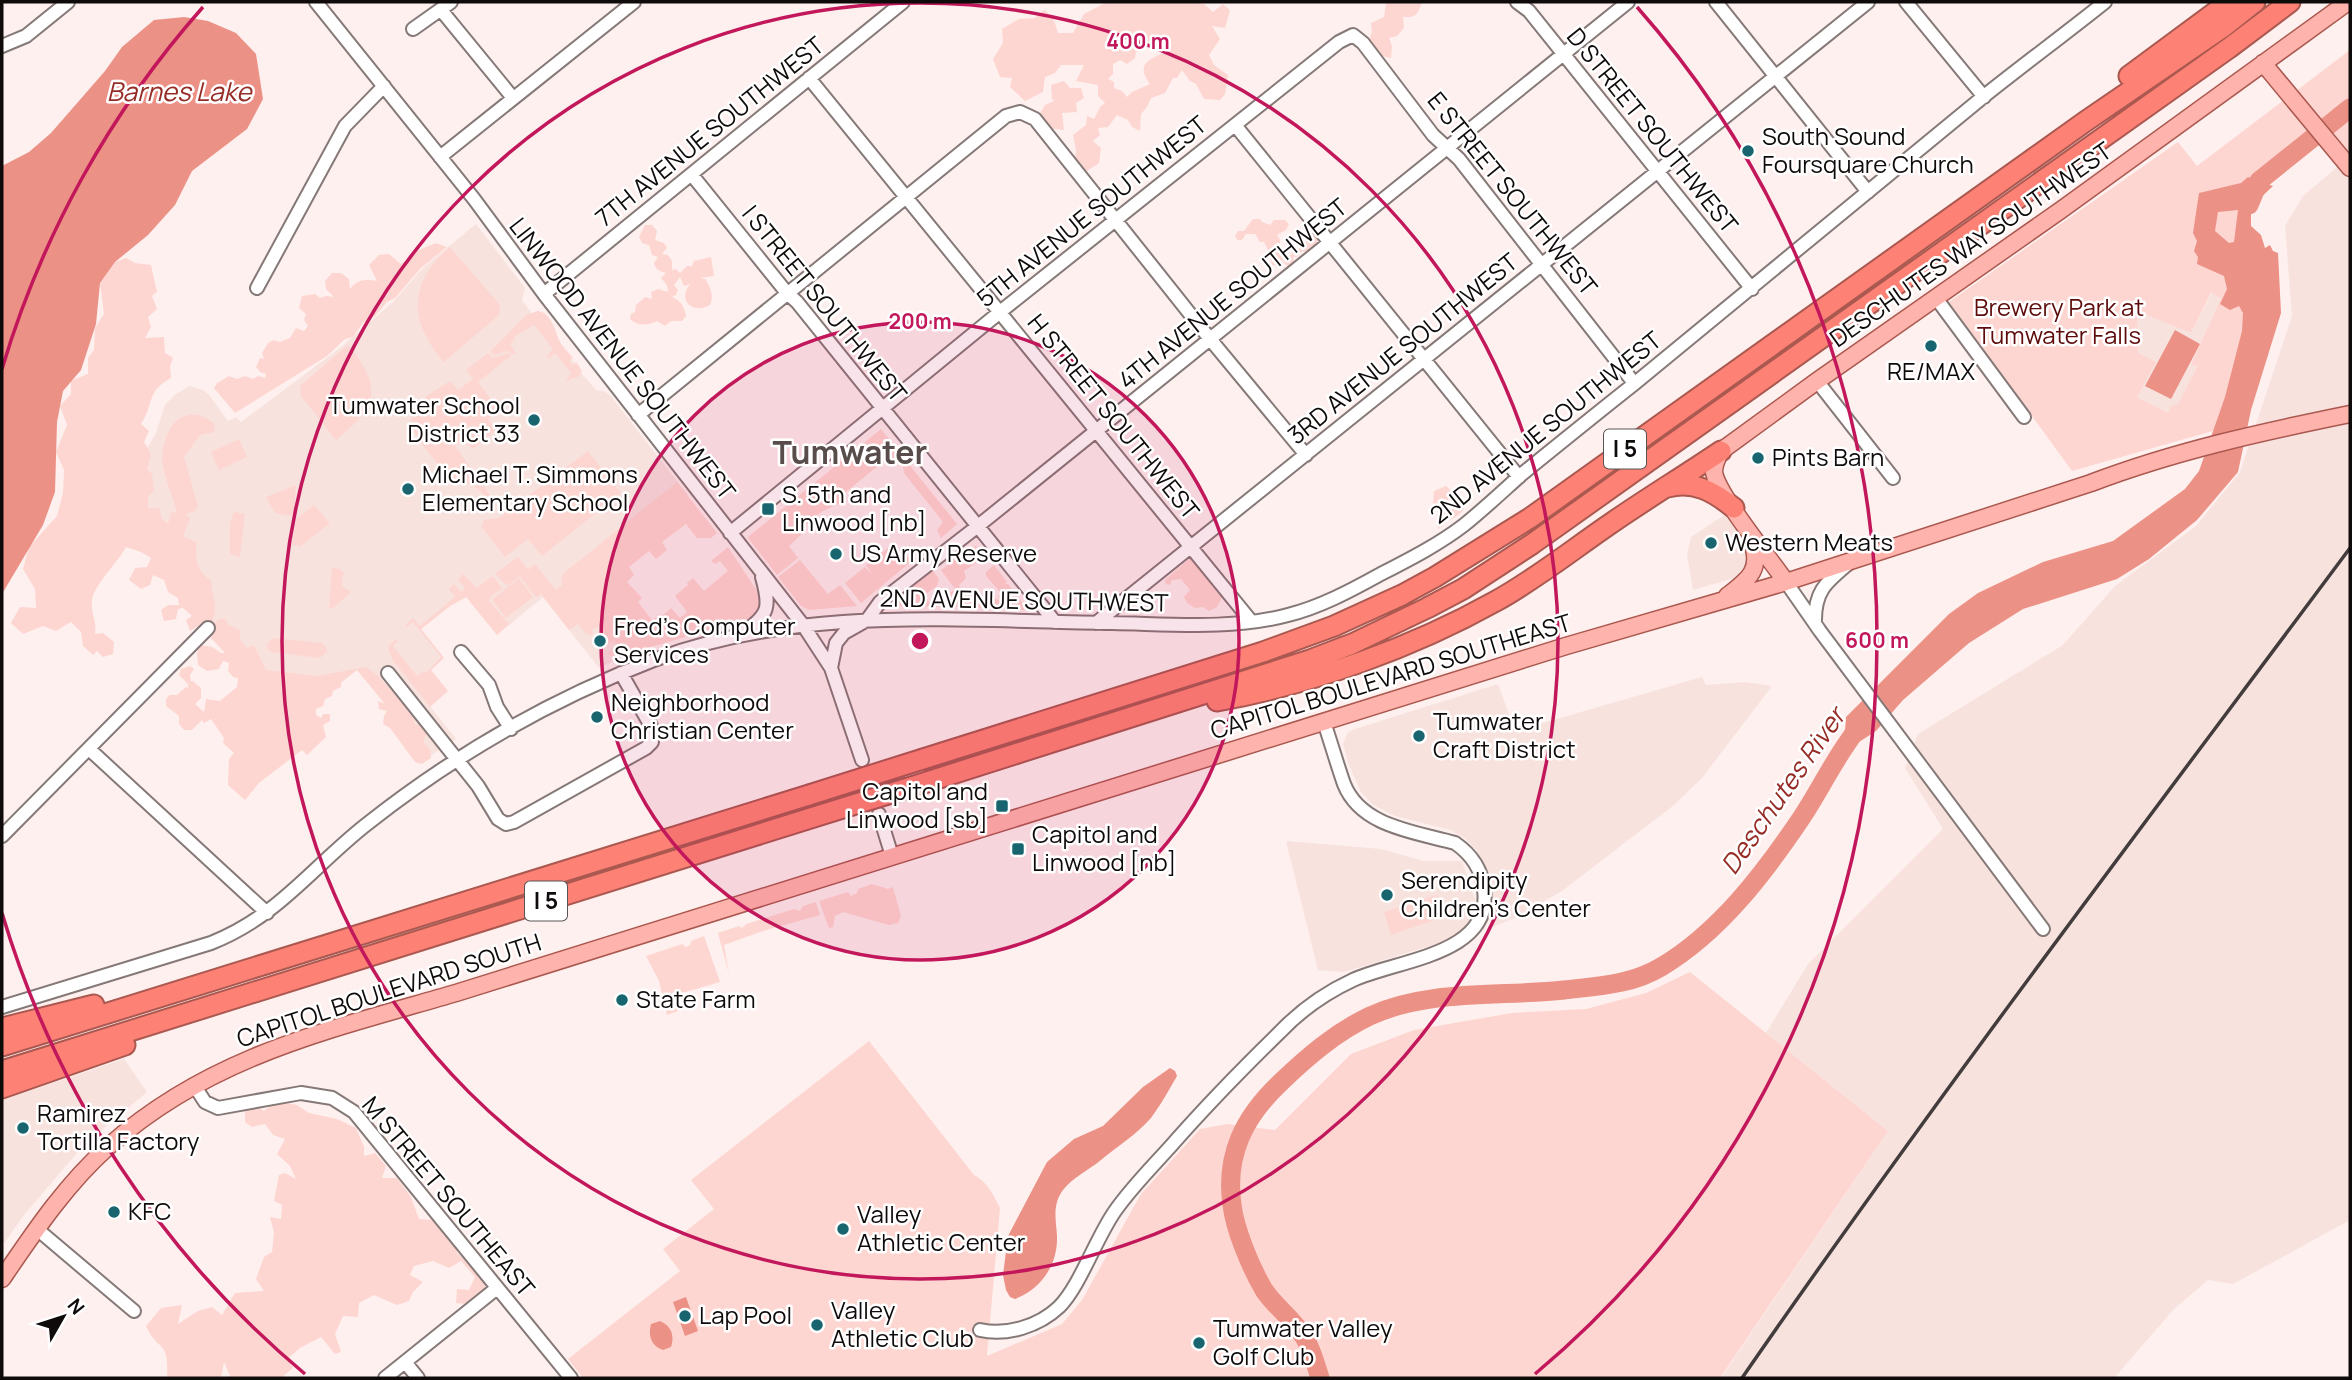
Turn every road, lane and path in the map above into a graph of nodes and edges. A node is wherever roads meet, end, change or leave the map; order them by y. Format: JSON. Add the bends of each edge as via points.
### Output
{"nodes":[{"id":1,"x":68,"y":2,"type":"edge"},
{"id":2,"x":316,"y":2,"type":"edge"},
{"id":3,"x":634,"y":2,"type":"edge"},
{"id":4,"x":903,"y":2,"type":"edge"},
{"id":5,"x":1517,"y":2,"type":"edge"},
{"id":6,"x":1628,"y":2,"type":"edge"},
{"id":7,"x":1716,"y":2,"type":"edge"},
{"id":8,"x":1868,"y":2,"type":"edge"},
{"id":9,"x":1906,"y":2,"type":"edge"},
{"id":10,"x":2105,"y":2,"type":"edge"},
{"id":11,"x":2229,"y":2,"type":"edge"},
{"id":12,"x":2255,"y":2,"type":"edge"},
{"id":13,"x":2290,"y":2,"type":"edge"},
{"id":14,"x":2348,"y":2,"type":"edge"},
{"id":15,"x":446,"y":6,"type":"edge"},
{"id":16,"x":413,"y":29,"type":"dead end"},
{"id":17,"x":1353,"y":35,"type":"joint"},
{"id":18,"x":2,"y":46,"type":"edge"},
{"id":19,"x":1563,"y":53,"type":"junction"},
{"id":20,"x":2263,"y":63,"type":"junction"},
{"id":21,"x":1776,"y":76,"type":"junction"},
{"id":22,"x":809,"y":78,"type":"junction"},
{"id":23,"x":384,"y":86,"type":"junction"},
{"id":24,"x":1984,"y":97,"type":"junction"},
{"id":25,"x":513,"y":98,"type":"junction"},
{"id":26,"x":1235,"y":125,"type":"junction"},
{"id":27,"x":1447,"y":147,"type":"junction"},
{"id":28,"x":440,"y":157,"type":"junction"},
{"id":29,"x":2346,"y":164,"type":"edge"},
{"id":30,"x":1658,"y":170,"type":"junction"},
{"id":31,"x":692,"y":175,"type":"junction"},
{"id":32,"x":1868,"y":192,"type":"junction"},
{"id":33,"x":905,"y":195,"type":"junction"},
{"id":34,"x":1116,"y":221,"type":"junction"},
{"id":35,"x":1330,"y":242,"type":"junction"},
{"id":36,"x":1541,"y":264,"type":"junction"},
{"id":37,"x":1865,"y":278,"type":"junction"},
{"id":38,"x":257,"y":288,"type":"dead end"},
{"id":39,"x":1752,"y":289,"type":"junction"},
{"id":40,"x":787,"y":293,"type":"junction"},
{"id":41,"x":544,"y":295,"type":"junction"},
{"id":42,"x":1936,"y":298,"type":"junction"},
{"id":43,"x":1000,"y":312,"type":"junction"},
{"id":44,"x":1210,"y":339,"type":"junction"},
{"id":45,"x":1424,"y":361,"type":"junction"},
{"id":46,"x":1816,"y":381,"type":"junction"},
{"id":47,"x":1634,"y":383,"type":"junction"},
{"id":48,"x":882,"y":409,"type":"junction"},
{"id":49,"x":2350,"y":414,"type":"edge"},
{"id":50,"x":638,"y":415,"type":"junction"},
{"id":51,"x":2024,"y":417,"type":"dead end"},
{"id":52,"x":1097,"y":431,"type":"junction"},
{"id":53,"x":1721,"y":451,"type":"junction"},
{"id":54,"x":1306,"y":455,"type":"junction"},
{"id":55,"x":1518,"y":477,"type":"junction"},
{"id":56,"x":1893,"y":478,"type":"dead end"},
{"id":57,"x":1660,"y":490,"type":"junction"},
{"id":58,"x":1734,"y":508,"type":"junction"},
{"id":59,"x":1745,"y":524,"type":"junction"},
{"id":60,"x":978,"y":526,"type":"junction"},
{"id":61,"x":730,"y":533,"type":"junction"},
{"id":62,"x":1191,"y":547,"type":"junction"},
{"id":63,"x":1852,"y":562,"type":"junction"},
{"id":64,"x":761,"y":573,"type":"junction"},
{"id":65,"x":1786,"y":583,"type":"junction"},
{"id":66,"x":1719,"y":602,"type":"junction"},
{"id":67,"x":867,"y":620,"type":"junction"},
{"id":68,"x":1251,"y":621,"type":"junction"},
{"id":69,"x":1055,"y":622,"type":"junction"},
{"id":70,"x":1096,"y":623,"type":"junction"},
{"id":71,"x":1815,"y":624,"type":"junction"},
{"id":72,"x":803,"y":625,"type":"junction"},
{"id":73,"x":208,"y":628,"type":"dead end"},
{"id":74,"x":740,"y":635,"type":"junction"},
{"id":75,"x":461,"y":652,"type":"dead end"},
{"id":76,"x":831,"y":668,"type":"junction"},
{"id":77,"x":388,"y":673,"type":"dead end"},
{"id":78,"x":621,"y":673,"type":"junction"},
{"id":79,"x":1150,"y":712,"type":"junction"},
{"id":80,"x":1324,"y":722,"type":"junction"},
{"id":81,"x":511,"y":729,"type":"junction"},
{"id":82,"x":89,"y":749,"type":"junction"},
{"id":83,"x":862,"y":760,"type":"dead end"},
{"id":84,"x":458,"y":761,"type":"junction"},
{"id":85,"x":879,"y":814,"type":"dead end"},
{"id":86,"x":2,"y":836,"type":"edge"},
{"id":87,"x":892,"y":856,"type":"junction"},
{"id":88,"x":267,"y":913,"type":"junction"},
{"id":89,"x":705,"y":915,"type":"joint"},
{"id":90,"x":2043,"y":929,"type":"dead end"},
{"id":91,"x":238,"y":973,"type":"junction"},
{"id":92,"x":246,"y":995,"type":"junction"},
{"id":93,"x":2,"y":1007,"type":"edge"},
{"id":94,"x":2,"y":1028,"type":"edge"},
{"id":95,"x":2,"y":1046,"type":"edge"},
{"id":96,"x":2,"y":1071,"type":"edge"},
{"id":97,"x":194,"y":1085,"type":"junction"},
{"id":98,"x":2,"y":1088,"type":"edge"},
{"id":99,"x":37,"y":1229,"type":"junction"},
{"id":100,"x":2,"y":1279,"type":"edge"},
{"id":101,"x":497,"y":1288,"type":"junction"},
{"id":102,"x":134,"y":1311,"type":"dead end"},
{"id":103,"x":980,"y":1331,"type":"dead end"},
{"id":104,"x":405,"y":1363,"type":"junction"},
{"id":105,"x":385,"y":1378,"type":"edge"},
{"id":106,"x":418,"y":1378,"type":"edge"},
{"id":107,"x":571,"y":1378,"type":"edge"}],
"edges":[{"from":1,"to":18,"type":"street","via":[[26,36]]},
{"from":2,"to":23,"type":"street","name":"LINWOOD AVENUE SOUTHWEST"},
{"from":3,"to":25,"type":"street"},
{"from":4,"to":22,"type":"street","name":"7TH AVENUE SOUTHWEST"},
{"from":5,"to":19,"type":"street","name":"D STREET SOUTHWEST"},
{"from":6,"to":19,"type":"street","name":"4TH AVENUE SOUTHWEST"},
{"from":7,"to":21,"type":"street"},
{"from":8,"to":21,"type":"street","name":"3RD AVENUE SOUTHWEST"},
{"from":9,"to":24,"type":"street"},
{"from":10,"to":24,"type":"street","name":"2ND AVENUE SOUTHWEST"},
{"from":11,"to":37,"type":"highway","via":[[1892,250]]},
{"from":12,"to":37,"type":"highway","number":"I 5"},
{"from":13,"to":79,"type":"highway","number":"I 5","via":[[1565,521],[1463,589],[1342,648]]},
{"from":14,"to":20,"type":"main road","name":"DESCHUTES WAY SOUTHWEST"},
{"from":15,"to":16,"type":"street"},
{"from":15,"to":25,"type":"street"},
{"from":17,"to":26,"type":"street","name":"5TH AVENUE SOUTHWEST"},
{"from":17,"to":27,"type":"street","name":"E STREET SOUTHWEST"},
{"from":19,"to":27,"type":"street","name":"4TH AVENUE SOUTHWEST"},
{"from":19,"to":30,"type":"street","name":"D STREET SOUTHWEST"},
{"from":20,"to":29,"type":"main road"},
{"from":20,"to":42,"type":"main road","name":"DESCHUTES WAY SOUTHWEST"},
{"from":21,"to":30,"type":"street","name":"3RD AVENUE SOUTHWEST"},
{"from":21,"to":32,"type":"street"},
{"from":22,"to":31,"type":"street","name":"7TH AVENUE SOUTHWEST"},
{"from":22,"to":33,"type":"street","name":"H STREET SOUTHWEST"},
{"from":23,"to":28,"type":"street","name":"LINWOOD AVENUE SOUTHWEST"},
{"from":23,"to":38,"type":"street","via":[[345,126]]},
{"from":24,"to":32,"type":"street","name":"2ND AVENUE SOUTHWEST"},
{"from":25,"to":28,"type":"street"},
{"from":26,"to":34,"type":"street","name":"5TH AVENUE SOUTHWEST"},
{"from":26,"to":35,"type":"street"},
{"from":27,"to":35,"type":"street","name":"4TH AVENUE SOUTHWEST"},
{"from":27,"to":36,"type":"street","name":"E STREET SOUTHWEST"},
{"from":28,"to":41,"type":"street","name":"LINWOOD AVENUE SOUTHWEST"},
{"from":30,"to":36,"type":"street","name":"3RD AVENUE SOUTHWEST"},
{"from":30,"to":39,"type":"street","name":"D STREET SOUTHWEST"},
{"from":31,"to":40,"type":"street","name":"I STREET SOUTHWEST"},
{"from":31,"to":41,"type":"street","name":"7TH AVENUE SOUTHWEST"},
{"from":32,"to":39,"type":"street","name":"2ND AVENUE SOUTHWEST"},
{"from":33,"to":34,"type":"street","via":[[1006,116],[1020,112],[1035,119]]},
{"from":33,"to":40,"type":"street"},
{"from":33,"to":43,"type":"street","name":"H STREET SOUTHWEST"},
{"from":34,"to":43,"type":"street","name":"5TH AVENUE SOUTHWEST"},
{"from":34,"to":44,"type":"street"},
{"from":35,"to":44,"type":"street","name":"4TH AVENUE SOUTHWEST"},
{"from":35,"to":45,"type":"street"},
{"from":36,"to":45,"type":"street","name":"3RD AVENUE SOUTHWEST"},
{"from":36,"to":47,"type":"street","name":"E STREET SOUTHWEST"},
{"from":37,"to":91,"type":"highway","number":"I 5","bridge":true,"via":[[1530,518],[1402,595],[1334,626]]},
{"from":39,"to":47,"type":"street","name":"2ND AVENUE SOUTHWEST"},
{"from":40,"to":48,"type":"street","name":"I STREET SOUTHWEST"},
{"from":40,"to":50,"type":"street"},
{"from":41,"to":50,"type":"street","name":"LINWOOD AVENUE SOUTHWEST"},
{"from":42,"to":46,"type":"main road","name":"DESCHUTES WAY SOUTHWEST"},
{"from":42,"to":51,"type":"street"},
{"from":43,"to":48,"type":"street","name":"5TH AVENUE SOUTHWEST"},
{"from":43,"to":52,"type":"street","name":"H STREET SOUTHWEST"},
{"from":44,"to":52,"type":"street","name":"4TH AVENUE SOUTHWEST"},
{"from":44,"to":54,"type":"street"},
{"from":45,"to":54,"type":"street","name":"3RD AVENUE SOUTHWEST"},
{"from":45,"to":55,"type":"street"},
{"from":46,"to":53,"type":"main road","name":"DESCHUTES WAY SOUTHWEST"},
{"from":46,"to":56,"type":"street"},
{"from":47,"to":55,"type":"street","name":"2ND AVENUE SOUTHWEST"},
{"from":48,"to":60,"type":"street","name":"I STREET SOUTHWEST"},
{"from":48,"to":61,"type":"street","name":"5TH AVENUE SOUTHWEST"},
{"from":49,"to":63,"type":"main road","name":"CAPITOL BOULEVARD SOUTHEAST","via":[[2130,468]]},
{"from":50,"to":61,"type":"street","name":"LINWOOD AVENUE SOUTHWEST"},
{"from":52,"to":60,"type":"street","name":"4TH AVENUE SOUTHWEST"},
{"from":52,"to":62,"type":"street","name":"H STREET SOUTHWEST"},
{"from":53,"to":57,"type":"highway"},
{"from":53,"to":58,"type":"main road","via":[[1714,470]]},
{"from":54,"to":62,"type":"street","name":"3RD AVENUE SOUTHWEST"},
{"from":55,"to":68,"type":"street","name":"2ND AVENUE SOUTHWEST","via":[[1454,532],[1348,592],[1284,617]]},
{"from":57,"to":58,"type":"highway","via":[[1695,486]]},
{"from":57,"to":79,"type":"highway","via":[[1527,582],[1424,636],[1245,696]]},
{"from":58,"to":59,"type":"main road"},
{"from":59,"to":65,"type":"main road"},
{"from":59,"to":66,"type":"main road","via":[[1755,549],[1755,568]]},
{"from":60,"to":67,"type":"street","name":"4TH AVENUE SOUTHWEST","via":[[880,602]]},
{"from":60,"to":69,"type":"street","name":"I STREET SOUTHWEST"},
{"from":61,"to":64,"type":"street","name":"LINWOOD AVENUE SOUTHWEST"},
{"from":62,"to":68,"type":"street","name":"H STREET SOUTHWEST"},
{"from":62,"to":70,"type":"street","name":"3RD AVENUE SOUTHWEST"},
{"from":63,"to":65,"type":"main road","name":"CAPITOL BOULEVARD SOUTHEAST"},
{"from":63,"to":71,"type":"street","via":[[1822,588],[1814,609]]},
{"from":64,"to":72,"type":"street","name":"LINWOOD AVENUE SOUTHWEST"},
{"from":64,"to":74,"type":"street","via":[[766,612]]},
{"from":65,"to":66,"type":"main road","name":"CAPITOL BOULEVARD SOUTHEAST"},
{"from":65,"to":71,"type":"street"},
{"from":66,"to":80,"type":"main road","name":"CAPITOL BOULEVARD SOUTHEAST"},
{"from":67,"to":69,"type":"street","name":"2ND AVENUE SOUTHWEST"},
{"from":67,"to":72,"type":"street","name":"2ND AVENUE SOUTHWEST"},
{"from":67,"to":76,"type":"street","name":"4TH AVENUE SOUTHWEST","via":[[837,642]]},
{"from":68,"to":70,"type":"street","name":"2ND AVENUE SOUTHWEST","via":[[1213,625]]},
{"from":69,"to":70,"type":"street","name":"2ND AVENUE SOUTHWEST"},
{"from":71,"to":90,"type":"street"},
{"from":72,"to":74,"type":"street"},
{"from":72,"to":76,"type":"street","name":"LINWOOD AVENUE SOUTHWEST"},
{"from":73,"to":82,"type":"street"},
{"from":74,"to":78,"type":"street"},
{"from":75,"to":81,"type":"street","via":[[489,685]]},
{"from":76,"to":83,"type":"street","name":"LINWOOD AVENUE SOUTHWEST"},
{"from":77,"to":84,"type":"street"},
{"from":78,"to":81,"type":"street"},
{"from":78,"to":84,"type":"street","via":[[651,726],[652,742],[514,822],[498,819]]},
{"from":79,"to":92,"type":"highway","number":"I 5","bridge":true},
{"from":80,"to":87,"type":"main road","name":"CAPITOL BOULEVARD SOUTHEAST"},
{"from":80,"to":103,"type":"street","via":[[1355,803],[1375,819],[1466,850],[1480,873],[1484,914],[1453,946],[1353,980],[1295,1017],[1130,1192],[1105,1226],[1060,1306],[1017,1329]]},
{"from":81,"to":84,"type":"street"},
{"from":82,"to":86,"type":"street"},
{"from":82,"to":88,"type":"street"},
{"from":84,"to":88,"type":"street","via":[[366,824]]},
{"from":85,"to":87,"type":"street"},
{"from":87,"to":89,"type":"main road","name":"CAPITOL BOULEVARD SOUTHEAST"},
{"from":88,"to":93,"type":"street","via":[[211,943]]},
{"from":89,"to":97,"type":"main road","name":"CAPITOL BOULEVARD SOUTH","via":[[304,1037],[256,1054]]},
{"from":91,"to":94,"type":"highway"},
{"from":91,"to":95,"type":"highway","number":"I 5"},
{"from":92,"to":96,"type":"highway","number":"I 5"},
{"from":92,"to":98,"type":"highway","via":[[212,1012]]},
{"from":97,"to":99,"type":"main road","name":"CAPITOL BOULEVARD SOUTH","via":[[107,1148]]},
{"from":97,"to":101,"type":"street","name":"M STREET SOUTHEAST","via":[[205,1102],[218,1108],[301,1093],[343,1103]]},
{"from":99,"to":100,"type":"main road","name":"CAPITOL BOULEVARD SOUTH"},
{"from":99,"to":102,"type":"street"},
{"from":101,"to":104,"type":"street"},
{"from":101,"to":107,"type":"street","name":"M STREET SOUTHEAST"},
{"from":104,"to":105,"type":"street"},
{"from":104,"to":106,"type":"street"}]}
